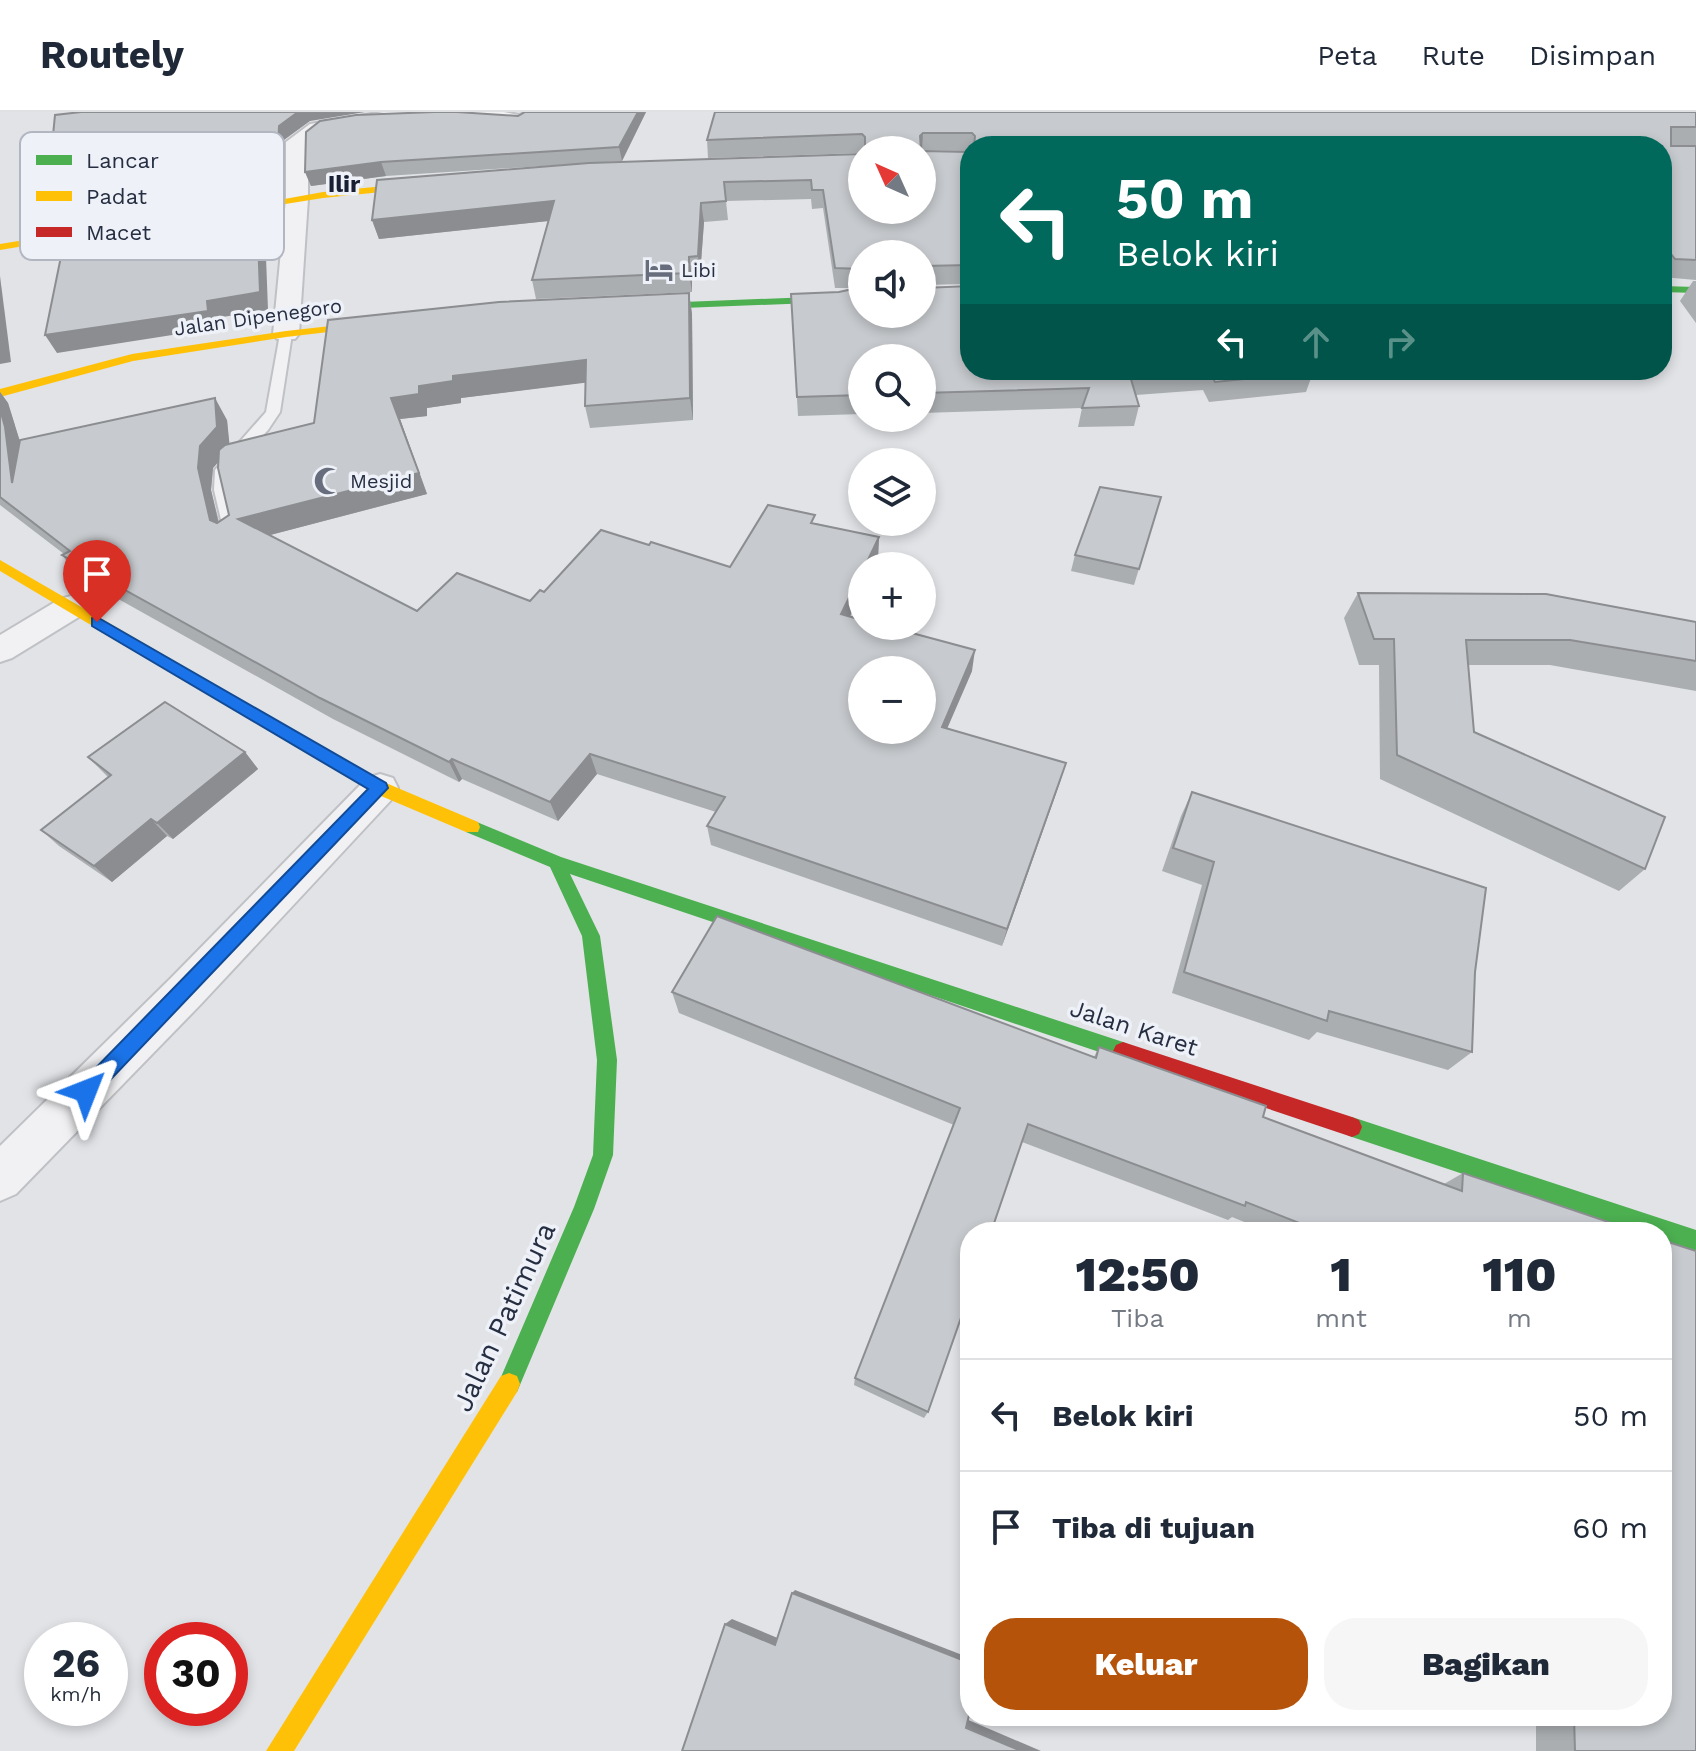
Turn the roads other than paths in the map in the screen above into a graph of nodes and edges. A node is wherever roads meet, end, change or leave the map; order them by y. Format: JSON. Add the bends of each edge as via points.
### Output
{"nodes":[{"id":1,"x":521,"y":121,"type":"edge"},
{"id":2,"x":457,"y":182,"type":"edge"},
{"id":3,"x":297,"y":199,"type":"junction"},
{"id":4,"x":284,"y":201,"type":"edge"},
{"id":5,"x":20,"y":244,"type":"edge"},
{"id":6,"x":0,"y":247,"type":"edge"},
{"id":7,"x":1672,"y":289,"type":"edge"},
{"id":8,"x":1696,"y":290,"type":"edge"},
{"id":9,"x":848,"y":299,"type":"edge"},
{"id":10,"x":619,"y":307,"type":"edge"},
{"id":11,"x":402,"y":322,"type":"edge"},
{"id":12,"x":286,"y":334,"type":"junction"},
{"id":13,"x":0,"y":393,"type":"edge"},
{"id":14,"x":231,"y":537,"type":"edge"},
{"id":15,"x":0,"y":565,"type":"edge"},
{"id":16,"x":71,"y":607,"type":"junction"},
{"id":17,"x":0,"y":650,"type":"edge"},
{"id":18,"x":380,"y":788,"type":"junction"},
{"id":19,"x":556,"y":862,"type":"junction"},
{"id":20,"x":0,"y":1178,"type":"edge"},
{"id":21,"x":1639,"y":1222,"type":"edge"},
{"id":22,"x":1672,"y":1233,"type":"edge"},
{"id":23,"x":1696,"y":1241,"type":"edge"},
{"id":24,"x":279,"y":1751,"type":"edge"}],
"edges":[{"from":1,"to":3,"type":"street","via":[[492,113],[443,113],[358,119],[313,129],[297,142]]},
{"from":2,"to":3,"type":"main road"},
{"from":3,"to":4,"type":"main road"},
{"from":3,"to":12,"type":"street"},
{"from":5,"to":6,"type":"main road"},
{"from":7,"to":8,"type":"main road"},
{"from":9,"to":10,"type":"main road"},
{"from":11,"to":12,"type":"main road","name":"Jalan Dipenegoro"},
{"from":12,"to":13,"type":"main road","name":"Jalan Dipenegoro","via":[[132,358]]},
{"from":12,"to":14,"type":"lane","via":[[273,412],[222,470]]},
{"from":15,"to":16,"type":"main road","name":"Jalan Karet"},
{"from":16,"to":17,"type":"street"},
{"from":16,"to":18,"type":"main road","name":"Jalan Karet"},
{"from":18,"to":19,"type":"main road","name":"Jalan Karet"},
{"from":18,"to":20,"type":"street"},
{"from":19,"to":21,"type":"main road","name":"Jalan Karet"},
{"from":19,"to":24,"type":"main road","name":"Jalan Patimura","via":[[591,936],[607,1060],[603,1155],[504,1397]]},
{"from":22,"to":23,"type":"main road","name":"Jalan Karet"}]}
